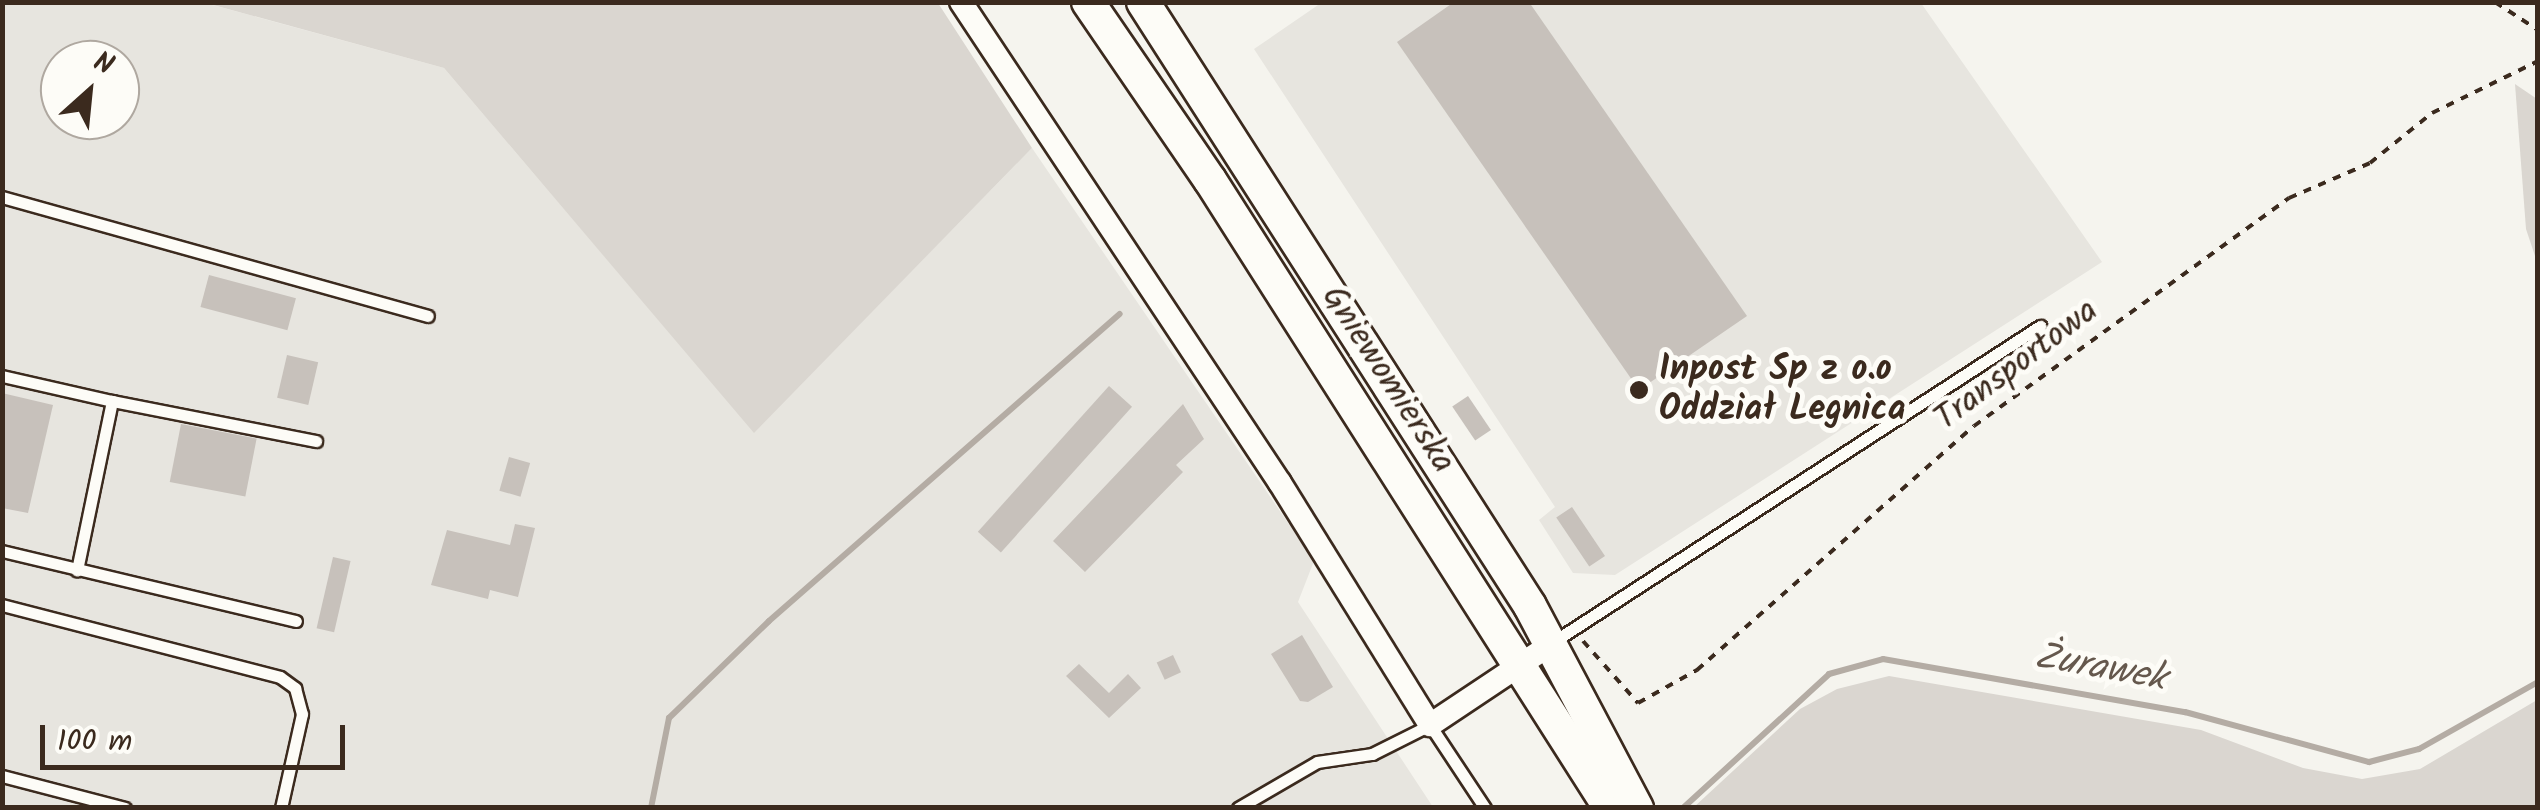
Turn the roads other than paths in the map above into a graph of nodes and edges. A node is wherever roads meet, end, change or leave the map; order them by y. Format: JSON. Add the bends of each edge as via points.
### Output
{"nodes":[{"id":1,"x":961,"y":2,"type":"edge"},
{"id":2,"x":1088,"y":2,"type":"edge"},
{"id":3,"x":1143,"y":2,"type":"edge"},
{"id":4,"x":2,"y":197,"type":"edge"},
{"id":5,"x":428,"y":316,"type":"dead end"},
{"id":6,"x":2040,"y":326,"type":"dead end"},
{"id":7,"x":2,"y":376,"type":"edge"},
{"id":8,"x":112,"y":401,"type":"junction"},
{"id":9,"x":316,"y":441,"type":"dead end"},
{"id":10,"x":2,"y":551,"type":"edge"},
{"id":11,"x":76,"y":570,"type":"junction"},
{"id":12,"x":2,"y":605,"type":"edge"},
{"id":13,"x":296,"y":621,"type":"dead end"},
{"id":14,"x":1563,"y":636,"type":"junction"},
{"id":15,"x":1520,"y":660,"type":"junction"},
{"id":16,"x":1430,"y":725,"type":"junction"},
{"id":17,"x":2,"y":776,"type":"edge"},
{"id":18,"x":125,"y":808,"type":"edge"},
{"id":19,"x":281,"y":808,"type":"edge"},
{"id":20,"x":1238,"y":808,"type":"edge"},
{"id":21,"x":1484,"y":808,"type":"edge"},
{"id":22,"x":1610,"y":808,"type":"edge"},
{"id":23,"x":1637,"y":808,"type":"edge"}],
"edges":[{"from":1,"to":16,"type":"street","via":[[1280,482]]},
{"from":2,"to":15,"type":"street","name":"Gniewomierska"},
{"from":3,"to":14,"type":"street","name":"Gniewomierska"},
{"from":4,"to":5,"type":"lane"},
{"from":6,"to":14,"type":"lane"},
{"from":7,"to":8,"type":"lane"},
{"from":8,"to":9,"type":"lane"},
{"from":8,"to":11,"type":"lane"},
{"from":10,"to":11,"type":"lane"},
{"from":11,"to":13,"type":"lane"},
{"from":12,"to":19,"type":"lane","via":[[280,676],[295,688],[302,714]]},
{"from":14,"to":15,"type":"street"},
{"from":14,"to":23,"type":"street","name":"Gniewomierska"},
{"from":15,"to":16,"type":"street"},
{"from":15,"to":22,"type":"street","name":"Gniewomierska"},
{"from":16,"to":20,"type":"lane","via":[[1372,754],[1318,762]]},
{"from":16,"to":21,"type":"lane"},
{"from":17,"to":18,"type":"lane"}]}
